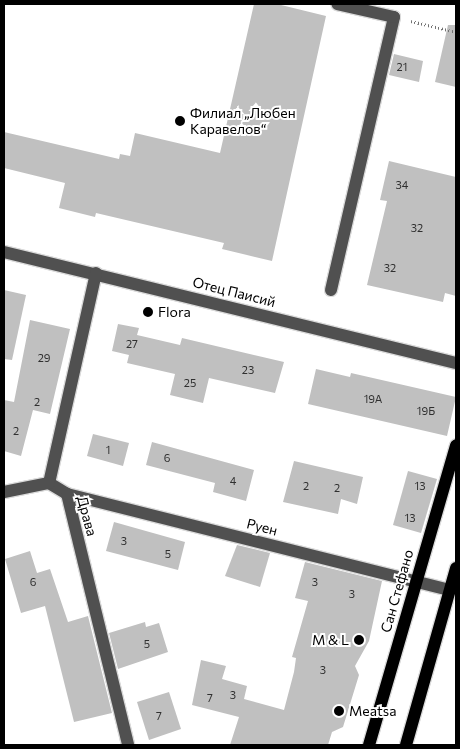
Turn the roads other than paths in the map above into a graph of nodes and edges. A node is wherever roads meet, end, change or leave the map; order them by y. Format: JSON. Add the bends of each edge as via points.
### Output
{"nodes":[{"id":1,"x":337,"y":4,"type":"edge"},
{"id":2,"x":366,"y":7,"type":"edge"},
{"id":3,"x":4,"y":252,"type":"edge"},
{"id":4,"x":96,"y":273,"type":"junction"},
{"id":5,"x":331,"y":290,"type":"dead end"},
{"id":6,"x":456,"y":363,"type":"edge"},
{"id":7,"x":456,"y":445,"type":"edge"},
{"id":8,"x":49,"y":483,"type":"junction"},
{"id":9,"x":4,"y":492,"type":"edge"},
{"id":10,"x":67,"y":494,"type":"junction"},
{"id":11,"x":456,"y":568,"type":"edge"},
{"id":12,"x":416,"y":580,"type":"junction"},
{"id":13,"x":450,"y":590,"type":"junction"},
{"id":14,"x":128,"y":745,"type":"edge"},
{"id":15,"x":368,"y":745,"type":"edge"},
{"id":16,"x":406,"y":745,"type":"edge"}],
"edges":[{"from":1,"to":2,"type":"street"},
{"from":2,"to":5,"type":"street","via":[[394,17]]},
{"from":3,"to":4,"type":"street","name":"Отец Паисий"},
{"from":4,"to":6,"type":"street","name":"Отец Паисий"},
{"from":4,"to":8,"type":"street"},
{"from":7,"to":12,"type":"main road","name":"Сан Стефано"},
{"from":8,"to":9,"type":"street"},
{"from":8,"to":10,"type":"street","name":"Драва"},
{"from":10,"to":12,"type":"street","name":"Руен"},
{"from":10,"to":14,"type":"street","name":"Драва"},
{"from":11,"to":13,"type":"main road"},
{"from":12,"to":13,"type":"street","name":"Руен"},
{"from":12,"to":15,"type":"main road","name":"Сан Стефано"},
{"from":13,"to":16,"type":"main road"}]}
